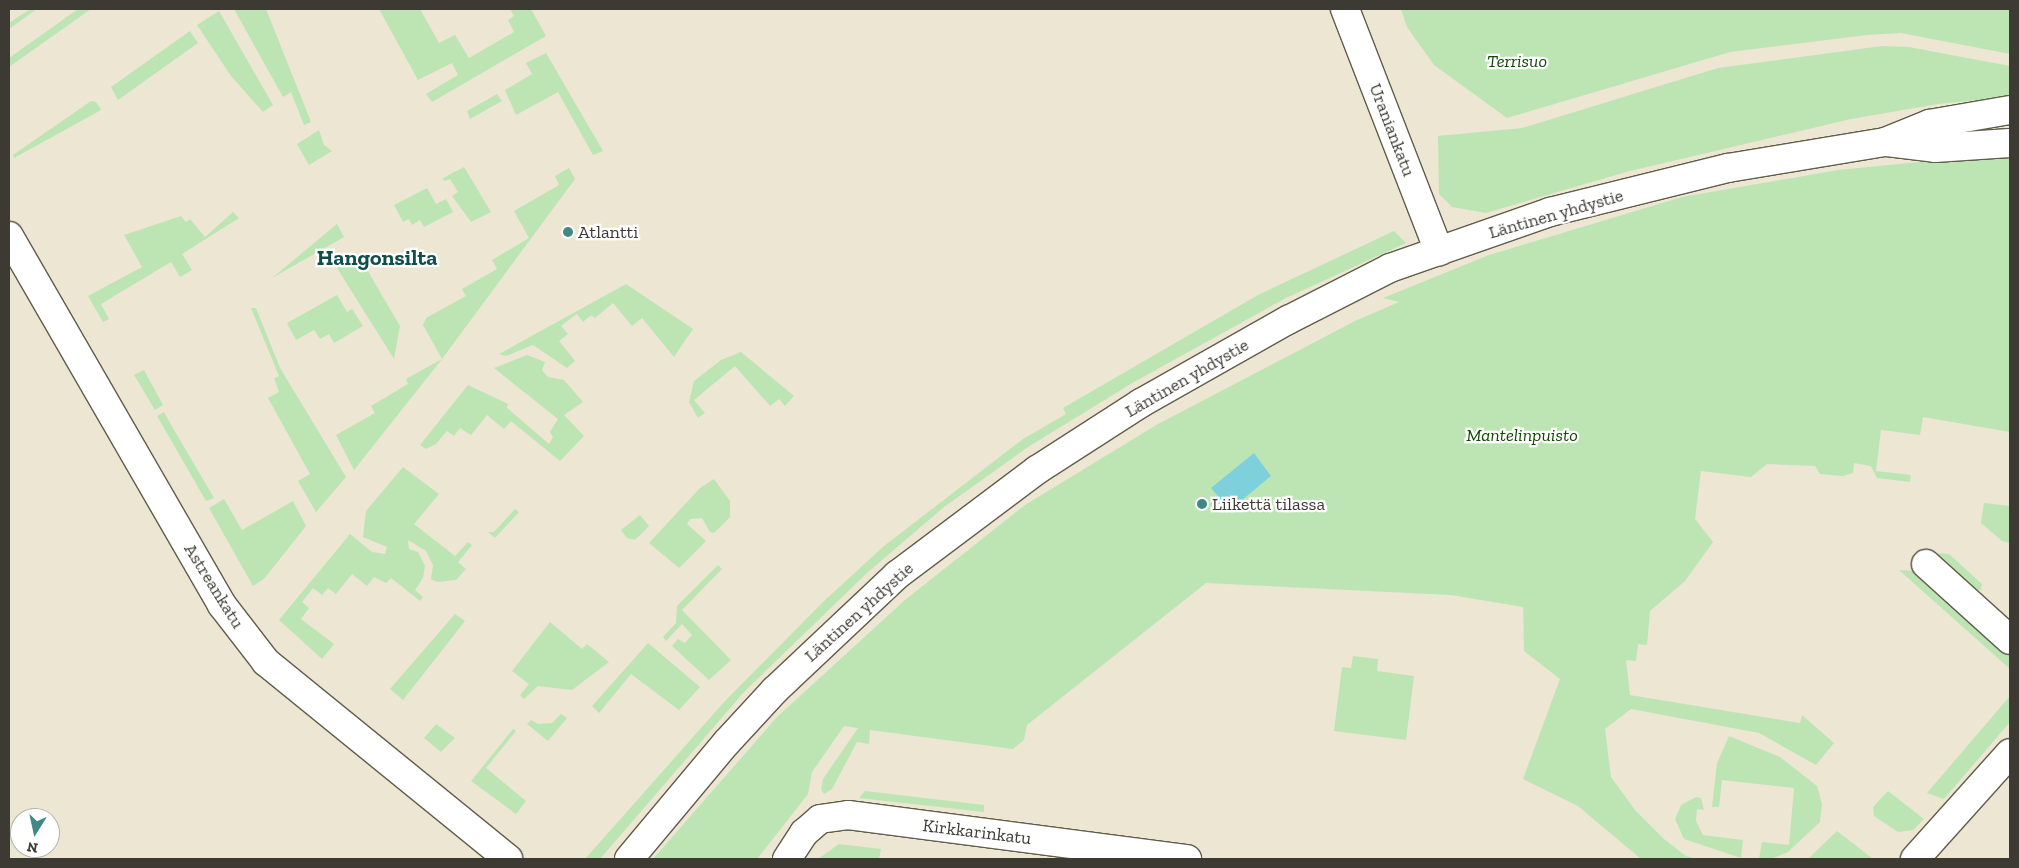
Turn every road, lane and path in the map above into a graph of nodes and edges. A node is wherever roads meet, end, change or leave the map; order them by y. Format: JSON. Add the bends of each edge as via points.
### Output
{"nodes":[{"id":1,"x":1345,"y":9,"type":"edge"},
{"id":2,"x":2010,"y":110,"type":"edge"},
{"id":3,"x":1885,"y":142,"type":"junction"},
{"id":4,"x":2010,"y":143,"type":"edge"},
{"id":5,"x":9,"y":236,"type":"edge"},
{"id":6,"x":1439,"y":251,"type":"junction"},
{"id":7,"x":1926,"y":564,"type":"dead end"},
{"id":8,"x":2010,"y":640,"type":"edge"},
{"id":9,"x":2010,"y":753,"type":"edge"},
{"id":10,"x":508,"y":859,"type":"edge"},
{"id":11,"x":629,"y":859,"type":"edge"},
{"id":12,"x":787,"y":859,"type":"edge"},
{"id":13,"x":1187,"y":859,"type":"edge"},
{"id":14,"x":1915,"y":859,"type":"edge"}],
"edges":[{"from":1,"to":6,"type":"street","name":"Uraniankatu"},
{"from":2,"to":3,"type":"street","name":"Läntinen yhdystie","via":[[1929,124]]},
{"from":3,"to":4,"type":"street","name":"Läntinen yhdystie","via":[[1935,148]]},
{"from":3,"to":6,"type":"street","name":"Läntinen yhdystie","via":[[1718,171],[1550,212]]},
{"from":5,"to":10,"type":"street","name":"Astreankatu","via":[[222,606],[266,662]]},
{"from":6,"to":11,"type":"street","name":"Läntinen yhdystie","via":[[1390,268],[1296,316],[1150,398],[969,518],[897,575],[775,690],[726,742]]},
{"from":7,"to":8,"type":"street"},
{"from":9,"to":14,"type":"street"},
{"from":12,"to":13,"type":"street","name":"Kirkkarinkatu","via":[[804,833],[820,819],[848,815]]}]}
